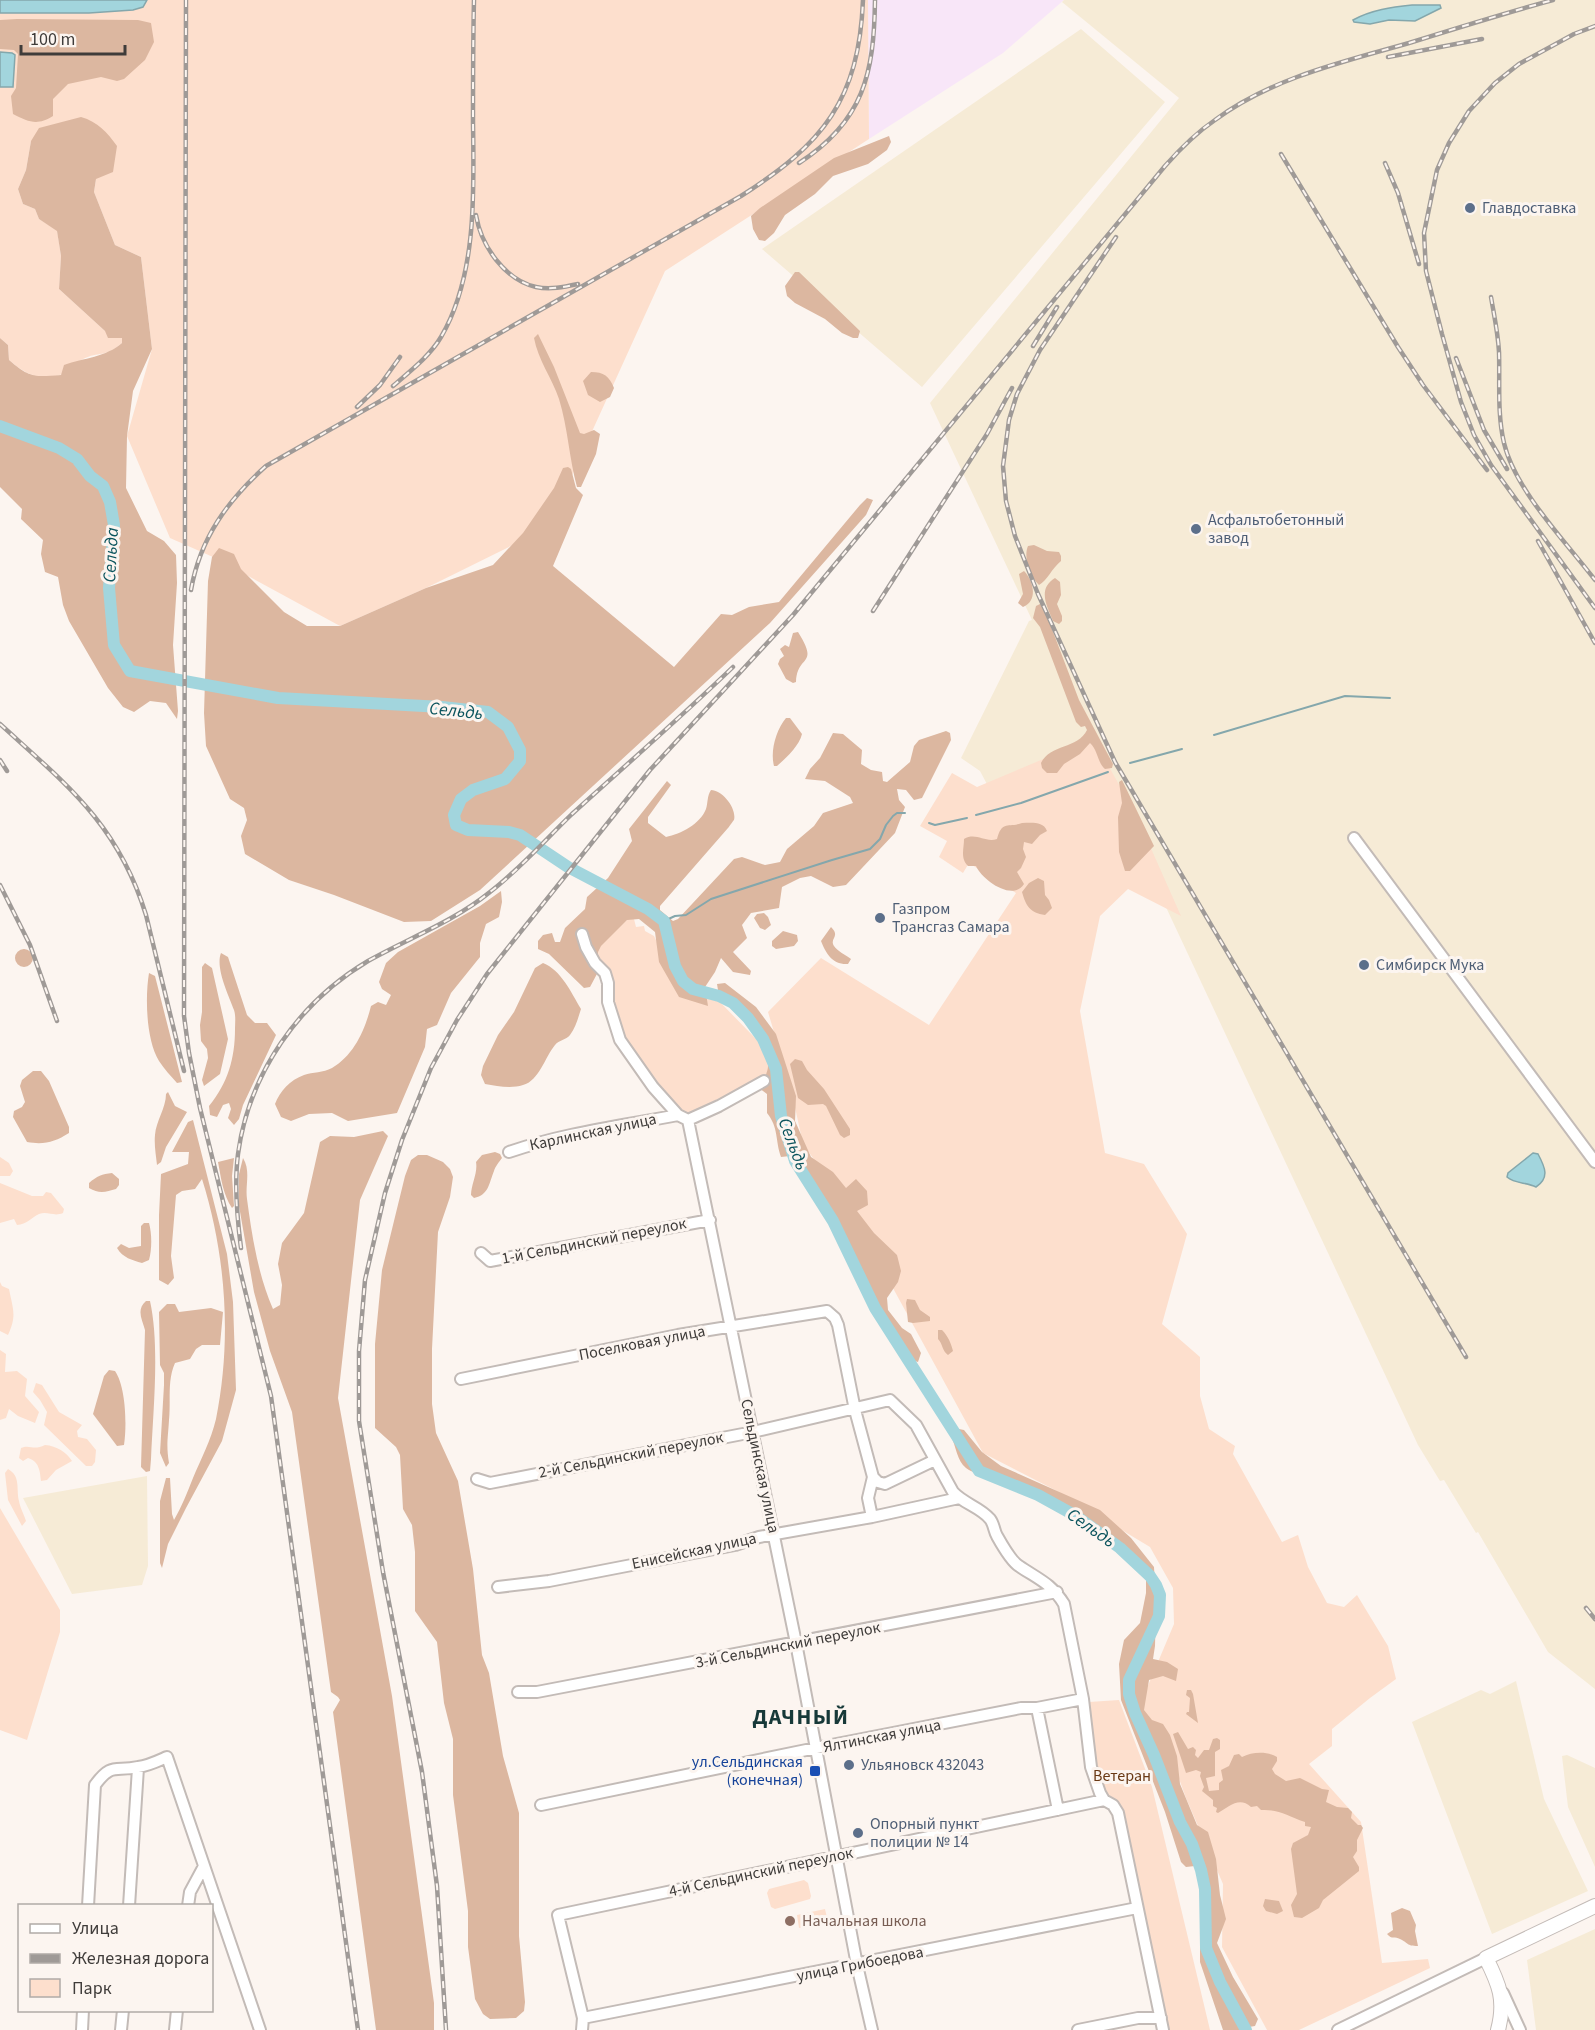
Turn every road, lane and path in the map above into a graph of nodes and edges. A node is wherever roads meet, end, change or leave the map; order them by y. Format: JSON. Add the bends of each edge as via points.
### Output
{"nodes":[{"id":1,"x":1354,"y":838,"type":"dead end"},
{"id":2,"x":582,"y":934,"type":"dead end"},
{"id":3,"x":764,"y":1081,"type":"dead end"},
{"id":4,"x":683,"y":1117,"type":"junction"},
{"id":5,"x":509,"y":1152,"type":"dead end"},
{"id":6,"x":1595,"y":1162,"type":"edge"},
{"id":7,"x":710,"y":1220,"type":"junction"},
{"id":8,"x":481,"y":1253,"type":"dead end"},
{"id":9,"x":732,"y":1326,"type":"junction"},
{"id":10,"x":461,"y":1379,"type":"dead end"},
{"id":11,"x":855,"y":1410,"type":"junction"},
{"id":12,"x":753,"y":1432,"type":"junction"},
{"id":13,"x":935,"y":1460,"type":"junction"},
{"id":14,"x":873,"y":1477,"type":"junction"},
{"id":15,"x":477,"y":1479,"type":"dead end"},
{"id":16,"x":959,"y":1498,"type":"junction"},
{"id":17,"x":872,"y":1517,"type":"junction"},
{"id":18,"x":774,"y":1534,"type":"junction"},
{"id":19,"x":498,"y":1587,"type":"dead end"},
{"id":20,"x":1057,"y":1592,"type":"junction"},
{"id":21,"x":796,"y":1643,"type":"junction"},
{"id":22,"x":518,"y":1692,"type":"dead end"},
{"id":23,"x":1083,"y":1699,"type":"junction"},
{"id":24,"x":1037,"y":1708,"type":"junction"},
{"id":25,"x":816,"y":1748,"type":"junction"},
{"id":26,"x":138,"y":1768,"type":"junction"},
{"id":27,"x":1104,"y":1800,"type":"junction"},
{"id":28,"x":541,"y":1805,"type":"dead end"},
{"id":29,"x":1058,"y":1810,"type":"junction"},
{"id":30,"x":837,"y":1856,"type":"junction"},
{"id":31,"x":204,"y":1866,"type":"junction"},
{"id":32,"x":88,"y":1904,"type":"edge"},
{"id":33,"x":129,"y":1904,"type":"edge"},
{"id":34,"x":188,"y":1904,"type":"edge"},
{"id":35,"x":1595,"y":1906,"type":"edge"},
{"id":36,"x":1137,"y":1908,"type":"junction"},
{"id":37,"x":1486,"y":1958,"type":"junction"},
{"id":38,"x":857,"y":1965,"type":"junction"},
{"id":39,"x":1500,"y":1988,"type":"junction"},
{"id":40,"x":83,"y":2012,"type":"edge"},
{"id":41,"x":123,"y":2012,"type":"edge"},
{"id":42,"x":177,"y":2012,"type":"edge"},
{"id":43,"x":583,"y":2018,"type":"junction"},
{"id":44,"x":1161,"y":2018,"type":"junction"},
{"id":45,"x":82,"y":2030,"type":"edge"},
{"id":46,"x":122,"y":2030,"type":"edge"},
{"id":47,"x":175,"y":2030,"type":"edge"},
{"id":48,"x":260,"y":2030,"type":"edge"},
{"id":49,"x":582,"y":2030,"type":"edge"},
{"id":50,"x":872,"y":2030,"type":"edge"},
{"id":51,"x":1078,"y":2030,"type":"edge"},
{"id":52,"x":1163,"y":2030,"type":"edge"},
{"id":53,"x":1338,"y":2030,"type":"edge"},
{"id":54,"x":1498,"y":2030,"type":"edge"},
{"id":55,"x":1520,"y":2030,"type":"edge"}],
"edges":[{"from":1,"to":6,"type":"street"},
{"from":2,"to":4,"type":"street","name":"Сельдинская улица","via":[[608,983],[608,1002],[620,1040],[653,1087]]},
{"from":3,"to":4,"type":"street","name":"Карлинская улица","via":[[719,1106]]},
{"from":4,"to":5,"type":"street","name":"Карлинская улица","via":[[593,1130]]},
{"from":4,"to":7,"type":"street","name":"Сельдинская улица"},
{"from":7,"to":8,"type":"street","name":"1-й Сельдинский переулок","via":[[490,1261]]},
{"from":7,"to":9,"type":"street","name":"Сельдинская улица"},
{"from":9,"to":10,"type":"street","name":"Поселковая улица"},
{"from":9,"to":11,"type":"street","name":"Поселковая улица","via":[[823,1310],[831,1313],[838,1325]]},
{"from":9,"to":12,"type":"street","name":"Сельдинская улица"},
{"from":11,"to":12,"type":"street","name":"2-й Сельдинский переулок"},
{"from":11,"to":13,"type":"street","name":"2-й Сельдинский переулок","via":[[890,1400],[916,1425]]},
{"from":11,"to":14,"type":"street"},
{"from":12,"to":15,"type":"street","name":"2-й Сельдинский переулок","via":[[490,1483]]},
{"from":12,"to":18,"type":"street","name":"Сельдинская улица"},
{"from":13,"to":14,"type":"street","via":[[885,1484]]},
{"from":13,"to":16,"type":"street"},
{"from":14,"to":17,"type":"street","via":[[868,1498]]},
{"from":16,"to":17,"type":"street","name":"Енисейская улица"},
{"from":16,"to":20,"type":"street","via":[[988,1517],[1017,1565]]},
{"from":17,"to":18,"type":"street","name":"Енисейская улица"},
{"from":18,"to":19,"type":"street","name":"Енисейская улица","via":[[549,1581]]},
{"from":18,"to":21,"type":"street","name":"Сельдинская улица"},
{"from":20,"to":21,"type":"street","name":"3-й Сельдинский переулок"},
{"from":20,"to":23,"type":"street","via":[[1064,1604]]},
{"from":21,"to":22,"type":"street","name":"3-й Сельдинский переулок","via":[[537,1692]]},
{"from":21,"to":25,"type":"street","name":"Сельдинская улица"},
{"from":23,"to":24,"type":"street","name":"Ялтинская улица"},
{"from":23,"to":27,"type":"street","via":[[1088,1752]]},
{"from":24,"to":25,"type":"street","name":"Ялтинская улица"},
{"from":24,"to":29,"type":"street"},
{"from":25,"to":28,"type":"street","name":"Ялтинская улица"},
{"from":25,"to":30,"type":"street","name":"Сельдинская улица"},
{"from":26,"to":31,"type":"street","via":[[167,1757]]},
{"from":26,"to":32,"type":"street","via":[[114,1768],[95,1785]]},
{"from":26,"to":33,"type":"street"},
{"from":27,"to":29,"type":"street","name":"4-й Сельдинский переулок"},
{"from":27,"to":36,"type":"street","via":[[1118,1813]]},
{"from":29,"to":30,"type":"street","name":"4-й Сельдинский переулок"},
{"from":30,"to":38,"type":"street","name":"Сельдинская улица"},
{"from":30,"to":43,"type":"street","name":"4-й Сельдинский переулок","via":[[558,1915]]},
{"from":31,"to":34,"type":"street"},
{"from":31,"to":48,"type":"street"},
{"from":35,"to":37,"type":"main road"},
{"from":36,"to":38,"type":"street","name":"улица Грибоедова"},
{"from":36,"to":44,"type":"street"},
{"from":37,"to":39,"type":"main road"},
{"from":37,"to":53,"type":"street"},
{"from":38,"to":43,"type":"street","name":"улица Грибоедова"},
{"from":38,"to":50,"type":"street","name":"Сельдинская улица"},
{"from":39,"to":54,"type":"main road","via":[[1502,2013]]},
{"from":39,"to":55,"type":"street"},
{"from":40,"to":45,"type":"street"},
{"from":41,"to":46,"type":"street"},
{"from":42,"to":47,"type":"street"},
{"from":43,"to":49,"type":"street"},
{"from":44,"to":51,"type":"street","via":[[1138,2018]]},
{"from":44,"to":52,"type":"street"}]}
